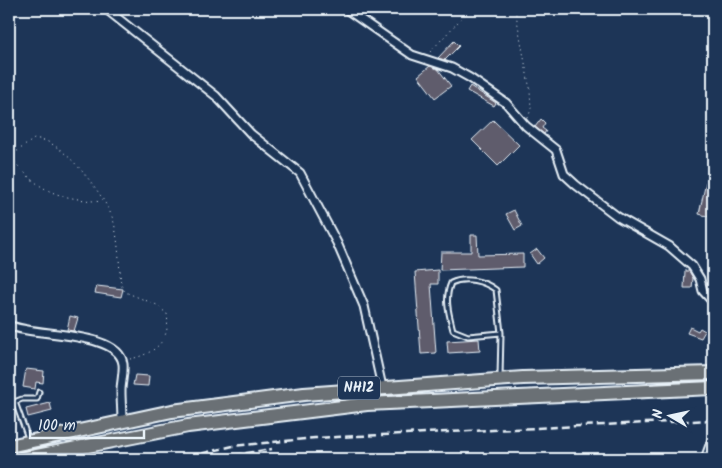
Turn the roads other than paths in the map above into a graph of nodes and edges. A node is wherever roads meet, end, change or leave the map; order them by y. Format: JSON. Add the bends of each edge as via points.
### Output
{"nodes":[{"id":1,"x":106,"y":9,"type":"edge"},
{"id":2,"x":346,"y":9,"type":"edge"},
{"id":3,"x":713,"y":302,"type":"edge"},
{"id":4,"x":9,"y":325,"type":"edge"},
{"id":5,"x":501,"y":333,"type":"junction"},
{"id":6,"x":713,"y":373,"type":"edge"},
{"id":7,"x":500,"y":380,"type":"junction"},
{"id":8,"x":382,"y":387,"type":"junction"},
{"id":9,"x":713,"y":388,"type":"edge"},
{"id":10,"x":39,"y":392,"type":"dead end"},
{"id":11,"x":14,"y":402,"type":"junction"},
{"id":12,"x":9,"y":404,"type":"edge"},
{"id":13,"x":122,"y":422,"type":"junction"},
{"id":14,"x":713,"y":437,"type":"edge"},
{"id":15,"x":29,"y":441,"type":"junction"},
{"id":16,"x":9,"y":446,"type":"edge"},
{"id":17,"x":712,"y":446,"type":"edge"},
{"id":18,"x":22,"y":459,"type":"edge"},
{"id":19,"x":705,"y":459,"type":"edge"}],
"edges":[{"from":1,"to":8,"type":"street","via":[[216,96],[251,134],[300,173],[337,243],[364,306]]},
{"from":2,"to":3,"type":"street","via":[[405,51],[470,78],[506,103],[526,126],[556,150],[564,174],[576,186],[618,217],[669,246],[692,266],[703,291]]},
{"from":4,"to":13,"type":"street","via":[[77,337],[107,345],[118,354],[123,364]]},
{"from":5,"to":5,"type":"lane","via":[[496,290],[477,280],[451,283],[448,312],[453,330],[468,336]]},
{"from":5,"to":7,"type":"lane"},
{"from":6,"to":7,"type":"highway","number":"NH12"},
{"from":7,"to":8,"type":"highway","number":"NH12"},
{"from":8,"to":13,"type":"highway","number":"NH12","via":[[212,405]]},
{"from":9,"to":18,"type":"highway","number":"NH12","via":[[462,398],[341,407],[188,426]]},
{"from":10,"to":11,"type":"lane","via":[[37,399]]},
{"from":11,"to":12,"type":"lane"},
{"from":11,"to":15,"type":"lane"},
{"from":13,"to":15,"type":"highway","number":"NH12"},
{"from":14,"to":17,"type":"street"},
{"from":15,"to":16,"type":"highway","number":"NH12"},
{"from":17,"to":19,"type":"street"}]}
